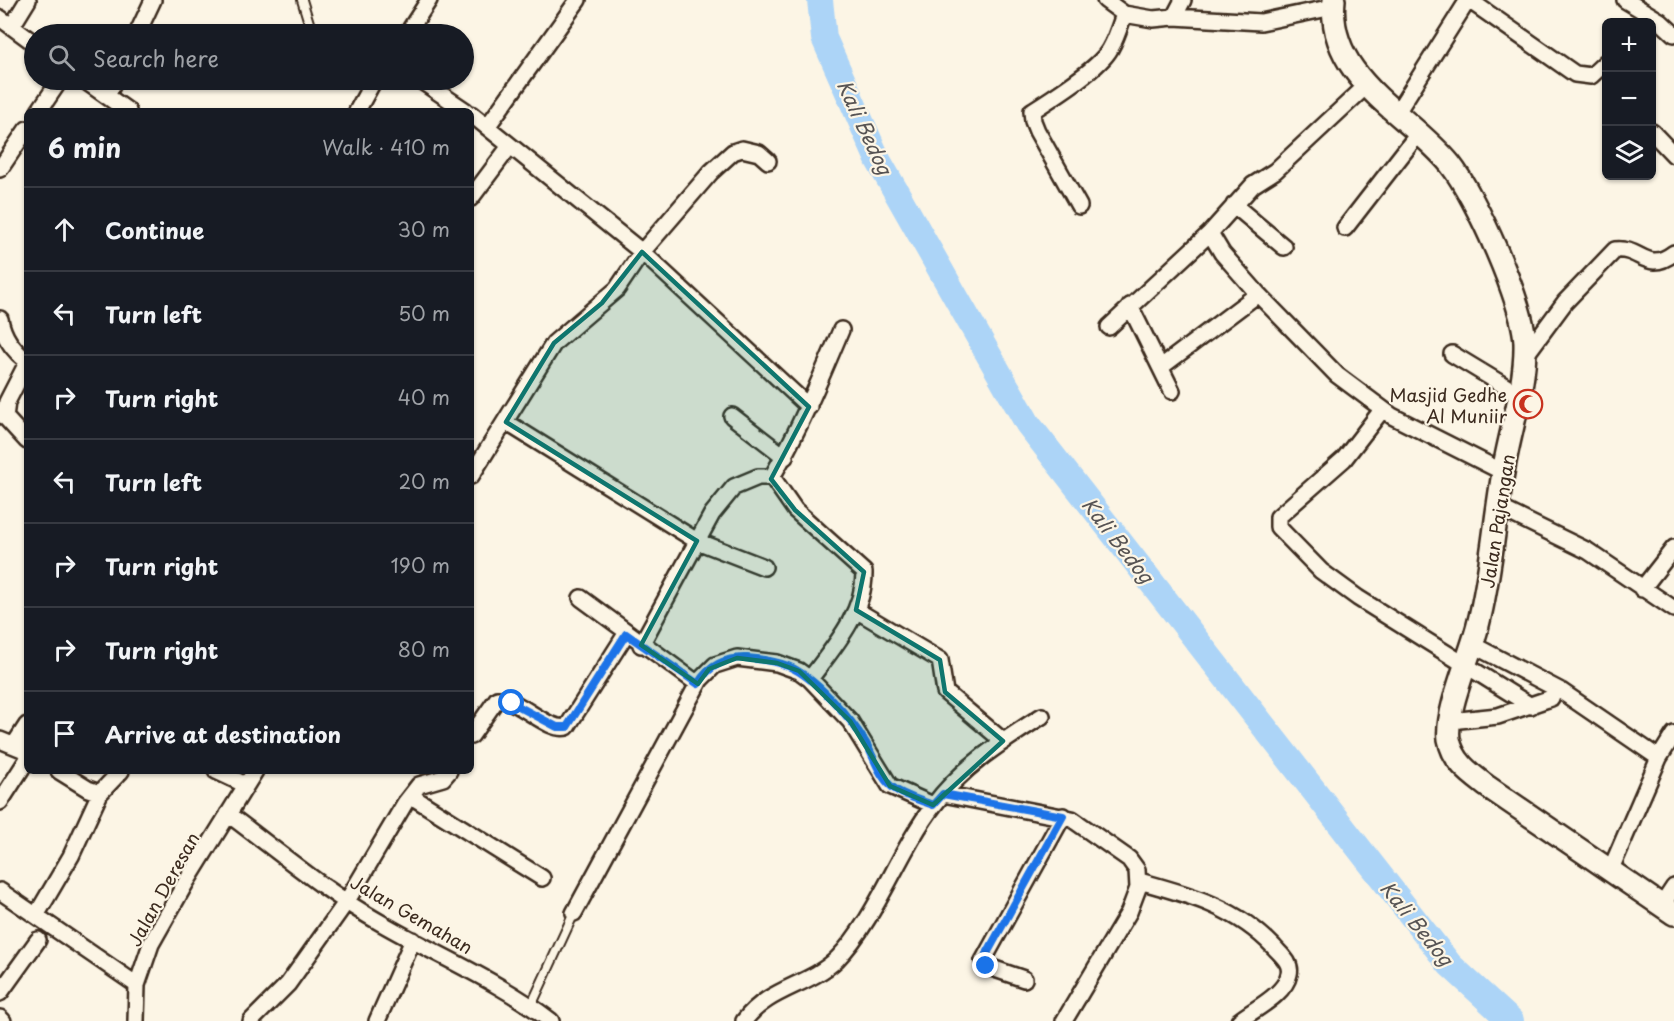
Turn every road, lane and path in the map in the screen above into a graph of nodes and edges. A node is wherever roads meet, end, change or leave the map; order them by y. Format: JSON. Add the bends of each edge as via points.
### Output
{"nodes":[{"id":1,"x":28,"y":0,"type":"edge"},
{"id":2,"x":153,"y":0,"type":"edge"},
{"id":3,"x":302,"y":0,"type":"edge"},
{"id":4,"x":429,"y":0,"type":"edge"},
{"id":5,"x":578,"y":0,"type":"edge"},
{"id":6,"x":1105,"y":0,"type":"edge"},
{"id":7,"x":1183,"y":0,"type":"edge"},
{"id":8,"x":1468,"y":0,"type":"edge"},
{"id":9,"x":1624,"y":0,"type":"edge"},
{"id":10,"x":1334,"y":3,"type":"edge"},
{"id":11,"x":1124,"y":14,"type":"junction"},
{"id":12,"x":1174,"y":17,"type":"junction"},
{"id":13,"x":6,"y":22,"type":"edge"},
{"id":14,"x":142,"y":24,"type":"edge"},
{"id":15,"x":309,"y":24,"type":"edge"},
{"id":16,"x":413,"y":24,"type":"edge"},
{"id":17,"x":1674,"y":34,"type":"edge"},
{"id":18,"x":24,"y":36,"type":"edge"},
{"id":19,"x":1602,"y":66,"type":"edge"},
{"id":20,"x":1366,"y":86,"type":"junction"},
{"id":21,"x":53,"y":90,"type":"edge"},
{"id":22,"x":98,"y":90,"type":"edge"},
{"id":23,"x":110,"y":90,"type":"edge"},
{"id":24,"x":369,"y":90,"type":"edge"},
{"id":25,"x":435,"y":90,"type":"edge"},
{"id":26,"x":107,"y":96,"type":"junction"},
{"id":27,"x":41,"y":108,"type":"edge"},
{"id":28,"x":124,"y":108,"type":"edge"},
{"id":29,"x":359,"y":108,"type":"edge"},
{"id":30,"x":462,"y":108,"type":"edge"},
{"id":31,"x":1396,"y":114,"type":"junction"},
{"id":32,"x":474,"y":116,"type":"edge"},
{"id":33,"x":487,"y":127,"type":"junction"},
{"id":34,"x":24,"y":133,"type":"edge"},
{"id":35,"x":1418,"y":134,"type":"junction"},
{"id":36,"x":1656,"y":136,"type":"edge"},
{"id":37,"x":510,"y":146,"type":"junction"},
{"id":38,"x":1674,"y":155,"type":"edge"},
{"id":39,"x":768,"y":161,"type":"dead end"},
{"id":40,"x":0,"y":169,"type":"edge"},
{"id":41,"x":474,"y":194,"type":"edge"},
{"id":42,"x":1234,"y":205,"type":"junction"},
{"id":43,"x":1079,"y":206,"type":"dead end"},
{"id":44,"x":1345,"y":228,"type":"dead end"},
{"id":45,"x":1210,"y":233,"type":"junction"},
{"id":46,"x":1284,"y":247,"type":"dead end"},
{"id":47,"x":642,"y":252,"type":"junction"},
{"id":48,"x":1674,"y":254,"type":"edge"},
{"id":49,"x":1258,"y":294,"type":"junction"},
{"id":50,"x":1130,"y":306,"type":"junction"},
{"id":51,"x":0,"y":319,"type":"edge"},
{"id":52,"x":1109,"y":327,"type":"dead end"},
{"id":53,"x":842,"y":330,"type":"dead end"},
{"id":54,"x":1452,"y":354,"type":"dead end"},
{"id":55,"x":1525,"y":356,"type":"junction"},
{"id":56,"x":24,"y":359,"type":"edge"},
{"id":57,"x":1161,"y":367,"type":"junction"},
{"id":58,"x":24,"y":368,"type":"edge"},
{"id":59,"x":1172,"y":391,"type":"dead end"},
{"id":60,"x":1518,"y":394,"type":"junction"},
{"id":61,"x":809,"y":407,"type":"junction"},
{"id":62,"x":1382,"y":410,"type":"junction"},
{"id":63,"x":732,"y":416,"type":"dead end"},
{"id":64,"x":506,"y":422,"type":"junction"},
{"id":65,"x":24,"y":438,"type":"edge"},
{"id":66,"x":785,"y":457,"type":"junction"},
{"id":67,"x":474,"y":471,"type":"edge"},
{"id":68,"x":1503,"y":472,"type":"junction"},
{"id":69,"x":772,"y":477,"type":"junction"},
{"id":70,"x":1498,"y":507,"type":"junction"},
{"id":71,"x":697,"y":542,"type":"junction"},
{"id":72,"x":1674,"y":548,"type":"edge"},
{"id":73,"x":764,"y":567,"type":"dead end"},
{"id":74,"x":1642,"y":589,"type":"junction"},
{"id":75,"x":580,"y":598,"type":"dead end"},
{"id":76,"x":1674,"y":609,"type":"edge"},
{"id":77,"x":856,"y":610,"type":"junction"},
{"id":78,"x":626,"y":634,"type":"junction"},
{"id":79,"x":642,"y":645,"type":"junction"},
{"id":80,"x":1470,"y":655,"type":"junction"},
{"id":81,"x":810,"y":679,"type":"junction"},
{"id":82,"x":698,"y":684,"type":"junction"},
{"id":83,"x":1551,"y":698,"type":"dead end"},
{"id":84,"x":1531,"y":706,"type":"junction"},
{"id":85,"x":1042,"y":716,"type":"dead end"},
{"id":86,"x":1450,"y":721,"type":"junction"},
{"id":87,"x":24,"y":730,"type":"edge"},
{"id":88,"x":474,"y":732,"type":"edge"},
{"id":89,"x":1674,"y":734,"type":"edge"},
{"id":90,"x":1003,"y":741,"type":"junction"},
{"id":91,"x":14,"y":746,"type":"edge"},
{"id":92,"x":1659,"y":758,"type":"junction"},
{"id":93,"x":24,"y":765,"type":"edge"},
{"id":94,"x":64,"y":774,"type":"edge"},
{"id":95,"x":118,"y":774,"type":"edge"},
{"id":96,"x":222,"y":774,"type":"edge"},
{"id":97,"x":253,"y":774,"type":"edge"},
{"id":98,"x":446,"y":774,"type":"edge"},
{"id":99,"x":246,"y":785,"type":"junction"},
{"id":100,"x":100,"y":793,"type":"junction"},
{"id":101,"x":411,"y":796,"type":"junction"},
{"id":102,"x":938,"y":800,"type":"junction"},
{"id":103,"x":0,"y":802,"type":"edge"},
{"id":104,"x":228,"y":814,"type":"junction"},
{"id":105,"x":1063,"y":816,"type":"junction"},
{"id":106,"x":1610,"y":871,"type":"junction"},
{"id":107,"x":542,"y":878,"type":"dead end"},
{"id":108,"x":1139,"y":881,"type":"junction"},
{"id":109,"x":1674,"y":887,"type":"edge"},
{"id":110,"x":0,"y":891,"type":"edge"},
{"id":111,"x":347,"y":901,"type":"junction"},
{"id":112,"x":1668,"y":910,"type":"edge"},
{"id":113,"x":574,"y":913,"type":"joint"},
{"id":114,"x":37,"y":914,"type":"junction"},
{"id":115,"x":38,"y":940,"type":"dead end"},
{"id":116,"x":413,"y":940,"type":"junction"},
{"id":117,"x":1024,"y":979,"type":"dead end"},
{"id":118,"x":137,"y":985,"type":"junction"},
{"id":119,"x":0,"y":993,"type":"edge"},
{"id":120,"x":531,"y":1006,"type":"junction"},
{"id":121,"x":136,"y":1021,"type":"edge"},
{"id":122,"x":251,"y":1021,"type":"edge"},
{"id":123,"x":377,"y":1021,"type":"edge"},
{"id":124,"x":551,"y":1021,"type":"edge"},
{"id":125,"x":744,"y":1021,"type":"edge"},
{"id":126,"x":1064,"y":1021,"type":"edge"},
{"id":127,"x":1239,"y":1021,"type":"edge"}],
"edges":[{"from":1,"to":13,"type":"street"},
{"from":2,"to":14,"type":"street"},
{"from":3,"to":15,"type":"lane"},
{"from":4,"to":16,"type":"street"},
{"from":5,"to":33,"type":"street"},
{"from":6,"to":11,"type":"street"},
{"from":7,"to":12,"type":"street"},
{"from":8,"to":19,"type":"street","via":[[1575,74],[1591,76]]},
{"from":8,"to":31,"type":"street"},
{"from":9,"to":17,"type":"street"},
{"from":10,"to":12,"type":"street","via":[[1261,22]]},
{"from":10,"to":20,"type":"main road","name":"Jalan Pajangan","via":[[1345,53]]},
{"from":11,"to":12,"type":"street","via":[[1153,19]]},
{"from":11,"to":43,"type":"street","via":[[1102,59],[1068,88],[1032,111],[1037,131]]},
{"from":13,"to":18,"type":"street"},
{"from":20,"to":31,"type":"main road","name":"Jalan Pajangan"},
{"from":20,"to":42,"type":"street"},
{"from":21,"to":27,"type":"street"},
{"from":22,"to":26,"type":"street"},
{"from":23,"to":26,"type":"street"},
{"from":24,"to":29,"type":"street"},
{"from":25,"to":30,"type":"street"},
{"from":26,"to":28,"type":"street"},
{"from":31,"to":35,"type":"main road","name":"Jalan Pajangan"},
{"from":32,"to":33,"type":"street"},
{"from":33,"to":37,"type":"street"},
{"from":34,"to":40,"type":"street"},
{"from":35,"to":44,"type":"street"},
{"from":35,"to":55,"type":"main road","name":"Jalan Pajangan","via":[[1449,162],[1471,195],[1516,303],[1524,332]]},
{"from":36,"to":38,"type":"street"},
{"from":37,"to":41,"type":"street"},
{"from":37,"to":47,"type":"street"},
{"from":39,"to":47,"type":"street","via":[[752,149],[733,152],[711,171]]},
{"from":42,"to":45,"type":"street"},
{"from":42,"to":46,"type":"street"},
{"from":45,"to":49,"type":"street"},
{"from":45,"to":50,"type":"street"},
{"from":47,"to":61,"type":"street"},
{"from":47,"to":64,"type":"street","via":[[616,289],[554,343]]},
{"from":48,"to":55,"type":"street","via":[[1654,263],[1628,251],[1615,250],[1565,302]]},
{"from":49,"to":57,"type":"street"},
{"from":49,"to":62,"type":"street","via":[[1315,355]]},
{"from":50,"to":52,"type":"street"},
{"from":50,"to":57,"type":"street"},
{"from":51,"to":56,"type":"street","via":[[2,330]]},
{"from":53,"to":61,"type":"street"},
{"from":54,"to":60,"type":"street"},
{"from":55,"to":60,"type":"main road","name":"Jalan Pajangan"},
{"from":57,"to":59,"type":"street"},
{"from":58,"to":65,"type":"street","via":[[7,402],[5,417]]},
{"from":60,"to":68,"type":"main road","name":"Jalan Pajangan"},
{"from":61,"to":66,"type":"street"},
{"from":62,"to":68,"type":"street"},
{"from":62,"to":80,"type":"street","via":[[1344,459],[1278,517],[1278,527],[1321,571],[1439,651]]},
{"from":63,"to":66,"type":"street"},
{"from":64,"to":67,"type":"street"},
{"from":64,"to":71,"type":"street"},
{"from":66,"to":69,"type":"street"},
{"from":68,"to":70,"type":"main road","name":"Jalan Pajangan"},
{"from":69,"to":71,"type":"street","via":[[758,477],[734,487],[711,514]]},
{"from":69,"to":77,"type":"street","via":[[795,510],[864,572]]},
{"from":70,"to":74,"type":"street","via":[[1588,551]]},
{"from":70,"to":80,"type":"main road","name":"Jalan Pajangan","via":[[1485,595]]},
{"from":71,"to":73,"type":"street"},
{"from":71,"to":79,"type":"street"},
{"from":72,"to":74,"type":"street"},
{"from":74,"to":76,"type":"street"},
{"from":75,"to":78,"type":"street"},
{"from":77,"to":81,"type":"street"},
{"from":77,"to":90,"type":"street","via":[[939,660],[945,692]]},
{"from":78,"to":79,"type":"street"},
{"from":78,"to":88,"type":"street","via":[[567,727],[557,727],[497,699]]},
{"from":79,"to":82,"type":"street"},
{"from":80,"to":84,"type":"street"},
{"from":80,"to":86,"type":"main road","name":"Jalan Pajangan"},
{"from":80,"to":92,"type":"street","via":[[1561,691]]},
{"from":81,"to":82,"type":"street","via":[[777,663],[742,658],[715,665]]},
{"from":81,"to":102,"type":"street","via":[[850,721],[890,786]]},
{"from":82,"to":113,"type":"street"},
{"from":83,"to":84,"type":"street"},
{"from":84,"to":86,"type":"street","via":[[1484,719]]},
{"from":85,"to":90,"type":"street"},
{"from":86,"to":106,"type":"main road","name":"Jalan Pajangan","via":[[1452,749],[1468,771]]},
{"from":87,"to":91,"type":"street"},
{"from":89,"to":92,"type":"street"},
{"from":90,"to":102,"type":"street","via":[[958,777]]},
{"from":92,"to":106,"type":"street"},
{"from":93,"to":103,"type":"street"},
{"from":94,"to":100,"type":"street"},
{"from":95,"to":100,"type":"street"},
{"from":96,"to":99,"type":"street"},
{"from":97,"to":99,"type":"street","name":"Jalan Deresan"},
{"from":98,"to":101,"type":"street","via":[[419,785]]},
{"from":99,"to":104,"type":"street","name":"Jalan Deresan"},
{"from":100,"to":114,"type":"street","via":[[71,856]]},
{"from":101,"to":107,"type":"street"},
{"from":101,"to":111,"type":"street"},
{"from":102,"to":105,"type":"street"},
{"from":102,"to":125,"type":"street","via":[[837,958],[819,972],[766,998]]},
{"from":104,"to":111,"type":"street","name":"Jalan Gemahan"},
{"from":104,"to":118,"type":"street","name":"Jalan Deresan","via":[[151,944]]},
{"from":105,"to":108,"type":"street","via":[[1089,829],[1129,859]]},
{"from":105,"to":117,"type":"street","via":[[983,961],[986,966]]},
{"from":106,"to":112,"type":"main road","name":"Jalan Pajangan"},
{"from":108,"to":126,"type":"street","via":[[1129,912]]},
{"from":108,"to":127,"type":"street","via":[[1219,906],[1250,924],[1286,960],[1290,974],[1281,988]]},
{"from":109,"to":112,"type":"street"},
{"from":110,"to":114,"type":"street"},
{"from":111,"to":116,"type":"street","name":"Jalan Gemahan"},
{"from":111,"to":122,"type":"street","via":[[288,984]]},
{"from":113,"to":120,"type":"lane"},
{"from":114,"to":118,"type":"street"},
{"from":115,"to":119,"type":"street"},
{"from":116,"to":120,"type":"street","name":"Jalan Gemahan"},
{"from":116,"to":123,"type":"street"},
{"from":118,"to":121,"type":"street","name":"Jalan Deresan"},
{"from":120,"to":124,"type":"street","name":"Jalan Gemahan"}]}
